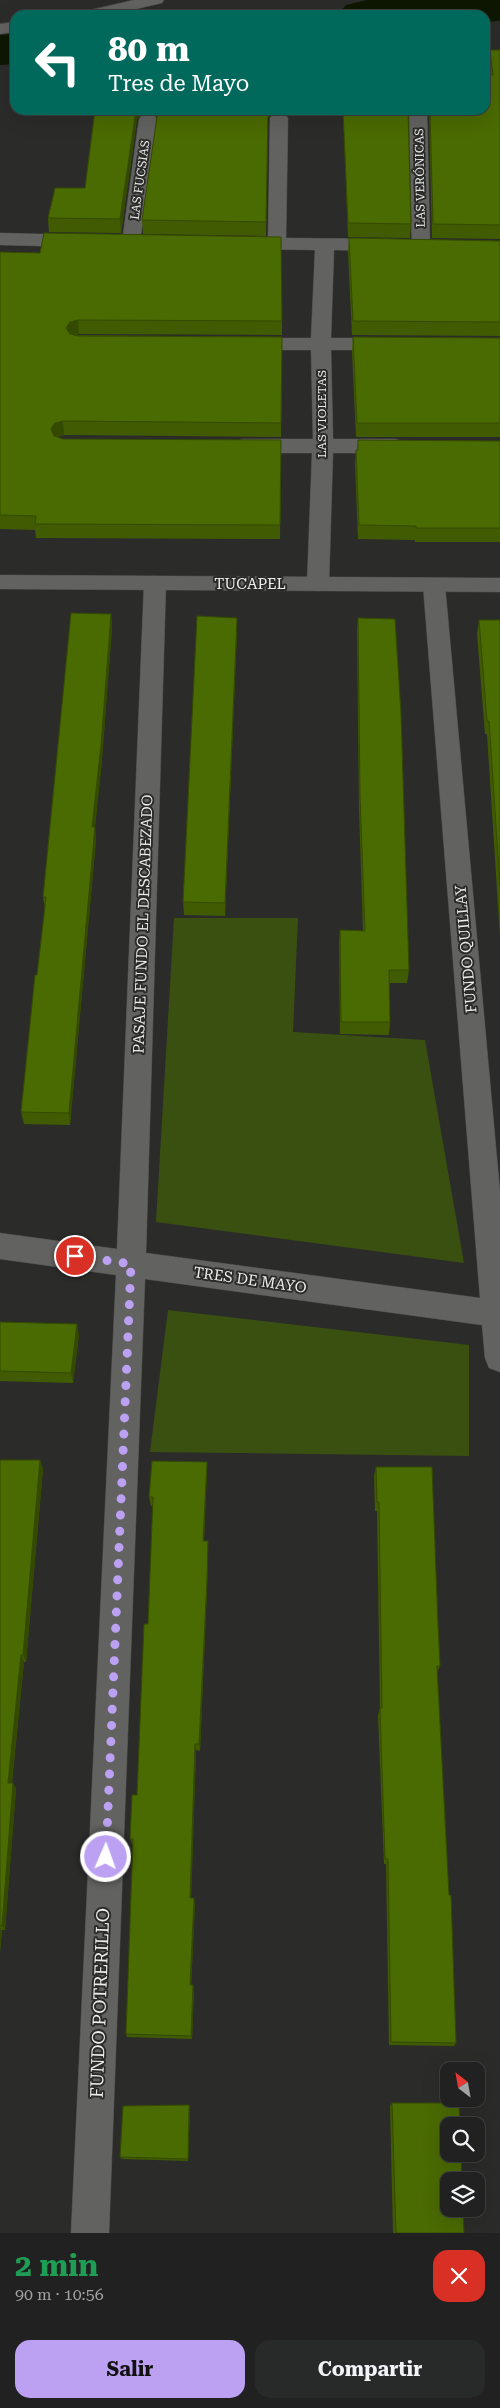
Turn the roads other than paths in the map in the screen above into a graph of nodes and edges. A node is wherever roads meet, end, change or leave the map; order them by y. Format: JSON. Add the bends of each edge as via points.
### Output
{"nodes":[{"id":1,"x":156,"y":0,"type":"edge"},
{"id":2,"x":111,"y":10,"type":"edge"},
{"id":3,"x":418,"y":115,"type":"edge"},
{"id":4,"x":280,"y":118,"type":"dead end"},
{"id":5,"x":148,"y":119,"type":"dead end"},
{"id":6,"x":0,"y":239,"type":"edge"},
{"id":7,"x":131,"y":242,"type":"junction"},
{"id":8,"x":151,"y":242,"type":"edge"},
{"id":9,"x":228,"y":243,"type":"edge"},
{"id":10,"x":277,"y":244,"type":"junction"},
{"id":11,"x":326,"y":244,"type":"junction"},
{"id":12,"x":421,"y":246,"type":"junction"},
{"id":13,"x":441,"y":246,"type":"edge"},
{"id":14,"x":224,"y":344,"type":"edge"},
{"id":15,"x":321,"y":344,"type":"junction"},
{"id":16,"x":410,"y":344,"type":"edge"},
{"id":17,"x":223,"y":446,"type":"edge"},
{"id":18,"x":323,"y":446,"type":"junction"},
{"id":19,"x":411,"y":446,"type":"edge"},
{"id":20,"x":0,"y":582,"type":"edge"},
{"id":21,"x":156,"y":583,"type":"junction"},
{"id":22,"x":318,"y":584,"type":"junction"},
{"id":23,"x":434,"y":585,"type":"junction"},
{"id":24,"x":500,"y":585,"type":"edge"},
{"id":25,"x":0,"y":1246,"type":"edge"},
{"id":26,"x":131,"y":1264,"type":"junction"},
{"id":27,"x":499,"y":1314,"type":"edge"},
{"id":28,"x":500,"y":1358,"type":"edge"},
{"id":29,"x":90,"y":2233,"type":"edge"}],
"edges":[{"from":1,"to":2,"type":"street"},
{"from":3,"to":12,"type":"street","name":"LAS VERÓNICAS"},
{"from":4,"to":10,"type":"street"},
{"from":5,"to":7,"type":"street","name":"LAS FUCSIAS"},
{"from":6,"to":7,"type":"street"},
{"from":7,"to":8,"type":"street"},
{"from":9,"to":10,"type":"street"},
{"from":10,"to":11,"type":"street"},
{"from":11,"to":12,"type":"street"},
{"from":11,"to":15,"type":"street","name":"LAS VIOLETAS"},
{"from":12,"to":13,"type":"street"},
{"from":14,"to":15,"type":"street"},
{"from":15,"to":16,"type":"street"},
{"from":15,"to":18,"type":"street","name":"LAS VIOLETAS"},
{"from":17,"to":18,"type":"street"},
{"from":18,"to":19,"type":"street"},
{"from":18,"to":22,"type":"street","name":"LAS VIOLETAS"},
{"from":20,"to":21,"type":"street","name":"TUCAPEL"},
{"from":21,"to":22,"type":"street","name":"TUCAPEL"},
{"from":21,"to":26,"type":"street","name":"PASAJE FUNDO EL DESCABEZADO"},
{"from":22,"to":23,"type":"street","name":"TUCAPEL"},
{"from":23,"to":24,"type":"street","name":"TUCAPEL"},
{"from":23,"to":27,"type":"street","name":"FUNDO QUILLAY"},
{"from":25,"to":26,"type":"street","name":"TRES DE MAYO"},
{"from":26,"to":27,"type":"street","name":"TRES DE MAYO"},
{"from":26,"to":29,"type":"street","name":"FUNDO POTRERILLO"},
{"from":27,"to":28,"type":"street","name":"FUNDO QUILLAY"}]}
